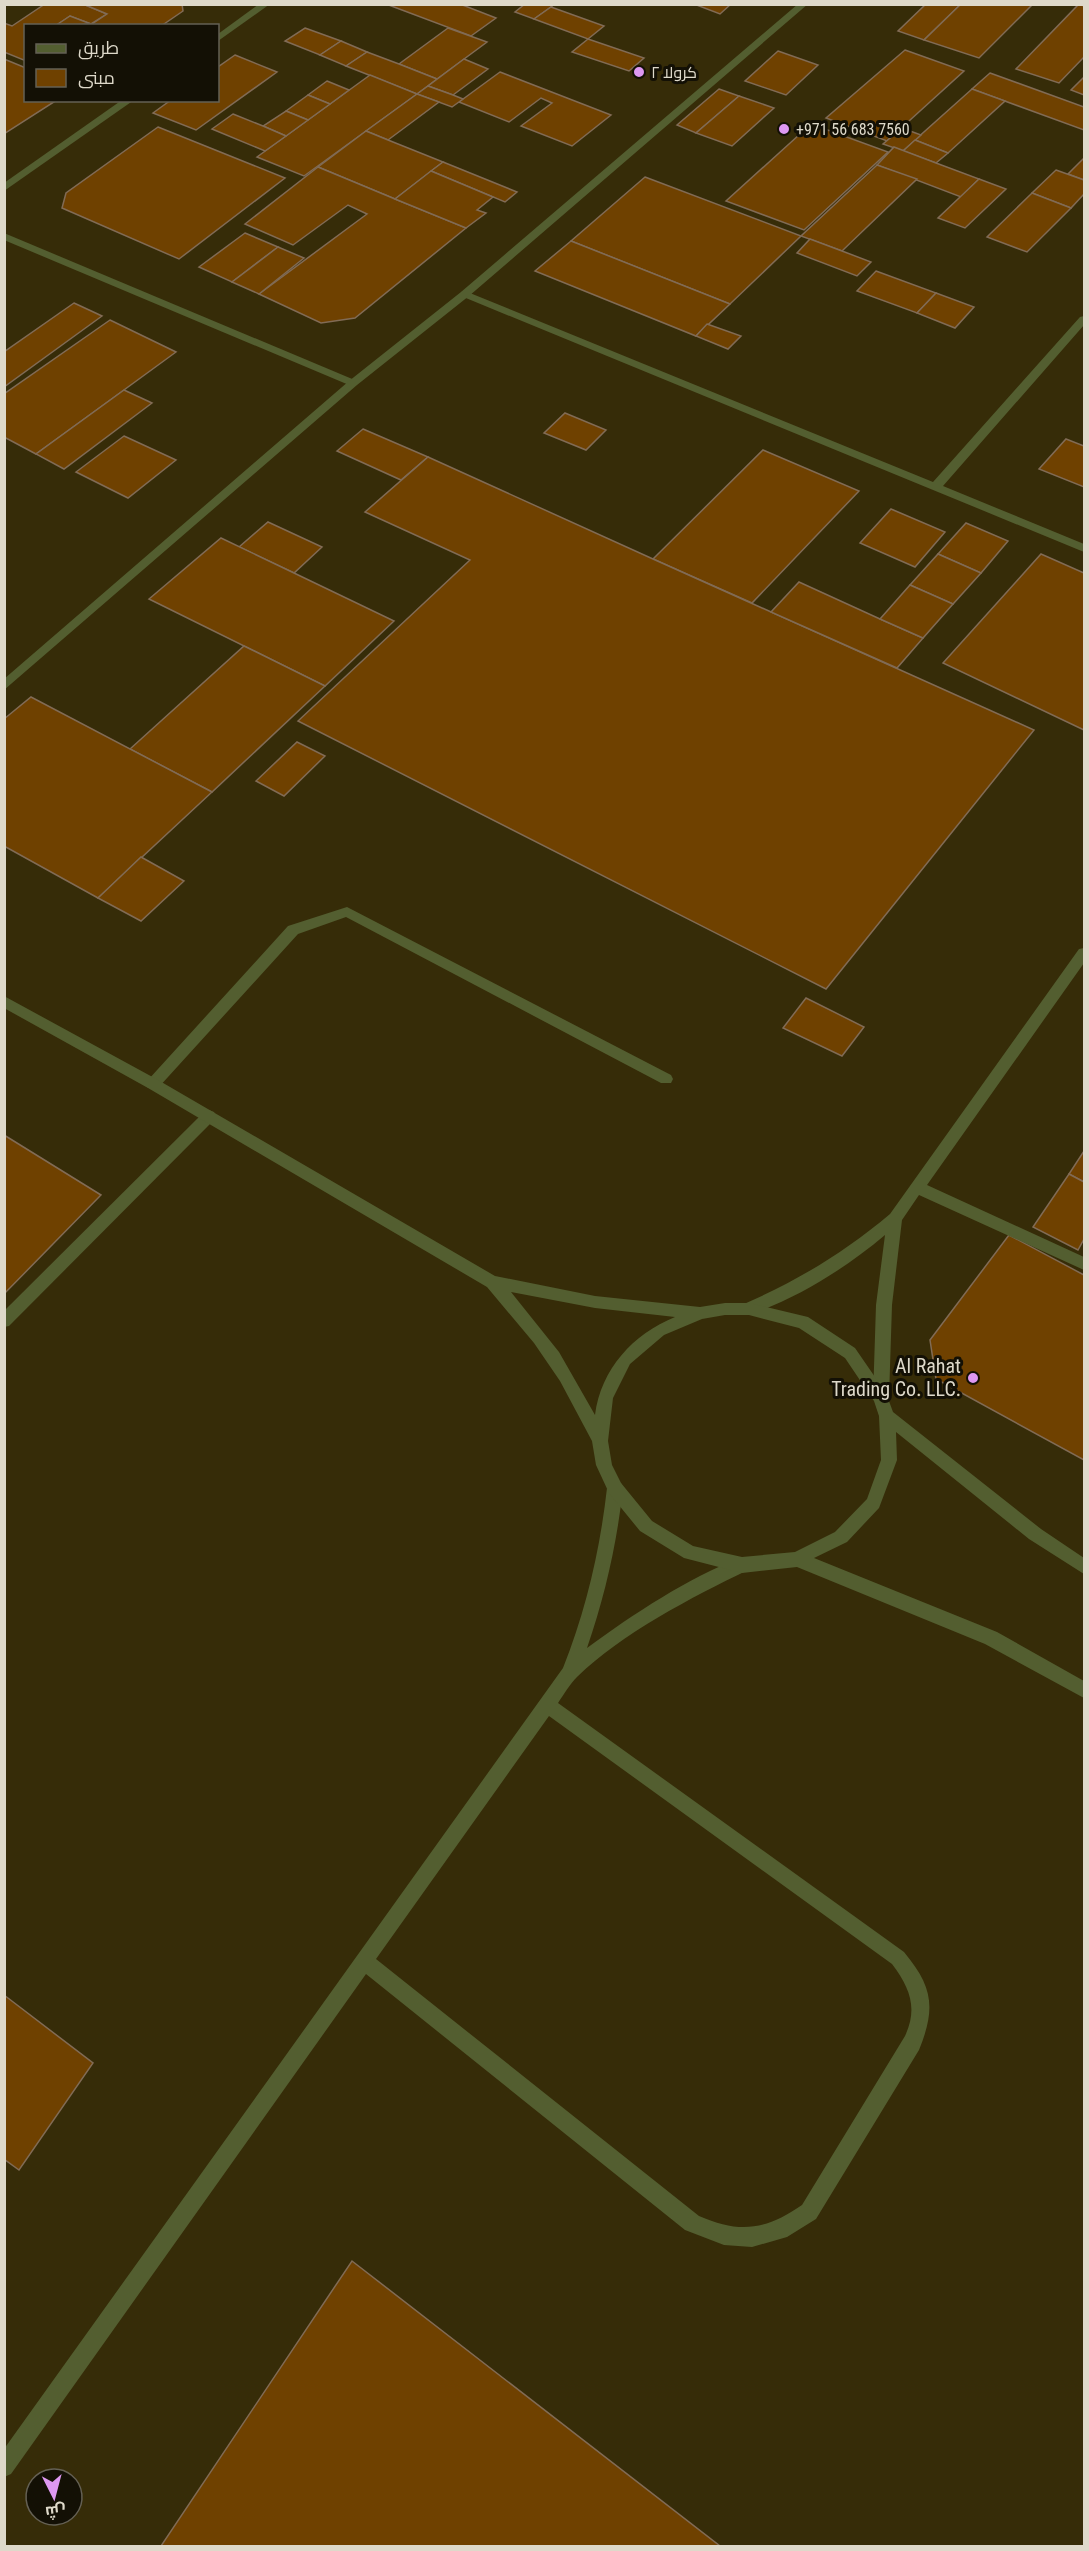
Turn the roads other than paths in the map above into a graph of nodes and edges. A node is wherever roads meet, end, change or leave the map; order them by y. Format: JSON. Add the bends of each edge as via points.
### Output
{"nodes":[{"id":1,"x":804,"y":4,"type":"edge"},
{"id":2,"x":266,"y":5,"type":"edge"},
{"id":3,"x":219,"y":37,"type":"edge"},
{"id":4,"x":126,"y":102,"type":"edge"},
{"id":5,"x":4,"y":188,"type":"edge"},
{"id":6,"x":4,"y":236,"type":"edge"},
{"id":7,"x":465,"y":294,"type":"junction"},
{"id":8,"x":1084,"y":320,"type":"edge"},
{"id":9,"x":353,"y":383,"type":"junction"},
{"id":10,"x":935,"y":487,"type":"junction"},
{"id":11,"x":1084,"y":548,"type":"edge"},
{"id":12,"x":6,"y":684,"type":"edge"},
{"id":13,"x":1084,"y":952,"type":"edge"},
{"id":14,"x":4,"y":1001,"type":"edge"},
{"id":15,"x":666,"y":1079,"type":"dead end"},
{"id":16,"x":153,"y":1084,"type":"junction"},
{"id":17,"x":210,"y":1116,"type":"junction"},
{"id":18,"x":916,"y":1187,"type":"junction"},
{"id":19,"x":895,"y":1218,"type":"junction"},
{"id":20,"x":1084,"y":1264,"type":"edge"},
{"id":21,"x":492,"y":1282,"type":"junction"},
{"id":22,"x":749,"y":1309,"type":"junction"},
{"id":23,"x":701,"y":1313,"type":"junction"},
{"id":24,"x":4,"y":1321,"type":"edge"},
{"id":25,"x":881,"y":1398,"type":"junction"},
{"id":26,"x":887,"y":1416,"type":"junction"},
{"id":27,"x":600,"y":1441,"type":"junction"},
{"id":28,"x":615,"y":1488,"type":"junction"},
{"id":29,"x":797,"y":1559,"type":"junction"},
{"id":30,"x":742,"y":1565,"type":"junction"},
{"id":31,"x":1084,"y":1567,"type":"edge"},
{"id":32,"x":568,"y":1673,"type":"junction"},
{"id":33,"x":1084,"y":1690,"type":"edge"},
{"id":34,"x":546,"y":1704,"type":"junction"},
{"id":35,"x":364,"y":1962,"type":"junction"},
{"id":36,"x":4,"y":2467,"type":"edge"}],
"edges":[{"from":1,"to":7,"type":"street"},
{"from":2,"to":3,"type":"street"},
{"from":4,"to":5,"type":"street"},
{"from":6,"to":9,"type":"street"},
{"from":7,"to":9,"type":"street"},
{"from":7,"to":10,"type":"street"},
{"from":8,"to":10,"type":"street"},
{"from":9,"to":12,"type":"street"},
{"from":10,"to":11,"type":"street"},
{"from":13,"to":18,"type":"street"},
{"from":14,"to":16,"type":"street"},
{"from":15,"to":16,"type":"street","via":[[347,912],[293,930]]},
{"from":16,"to":17,"type":"street"},
{"from":17,"to":21,"type":"street"},
{"from":17,"to":24,"type":"street"},
{"from":18,"to":19,"type":"street"},
{"from":18,"to":20,"type":"street"},
{"from":19,"to":22,"type":"street","via":[[829,1270]]},
{"from":19,"to":25,"type":"street","via":[[884,1305]]},
{"from":21,"to":23,"type":"street","via":[[595,1302]]},
{"from":21,"to":27,"type":"street","via":[[554,1354]]},
{"from":22,"to":23,"type":"street"},
{"from":22,"to":25,"type":"street","via":[[803,1323],[850,1353]]},
{"from":23,"to":27,"type":"street","via":[[659,1330],[625,1359],[605,1398]]},
{"from":25,"to":26,"type":"street"},
{"from":26,"to":29,"type":"street","via":[[889,1460],[873,1503],[841,1538]]},
{"from":26,"to":31,"type":"street","via":[[1035,1534]]},
{"from":27,"to":28,"type":"street","via":[[604,1465]]},
{"from":28,"to":30,"type":"street","via":[[646,1526],[690,1553]]},
{"from":28,"to":32,"type":"street","via":[[611,1535],[601,1581],[588,1628]]},
{"from":29,"to":30,"type":"street"},
{"from":29,"to":33,"type":"street","via":[[991,1638]]},
{"from":30,"to":32,"type":"street","via":[[651,1611]]},
{"from":32,"to":34,"type":"street"},
{"from":34,"to":35,"type":"street"},
{"from":34,"to":35,"type":"street","via":[[898,1958],[913,1976],[921,1998],[921,2022],[912,2043],[809,2212],[789,2227],[766,2236],[741,2239],[716,2234],[692,2223]]},
{"from":35,"to":36,"type":"street"}]}
